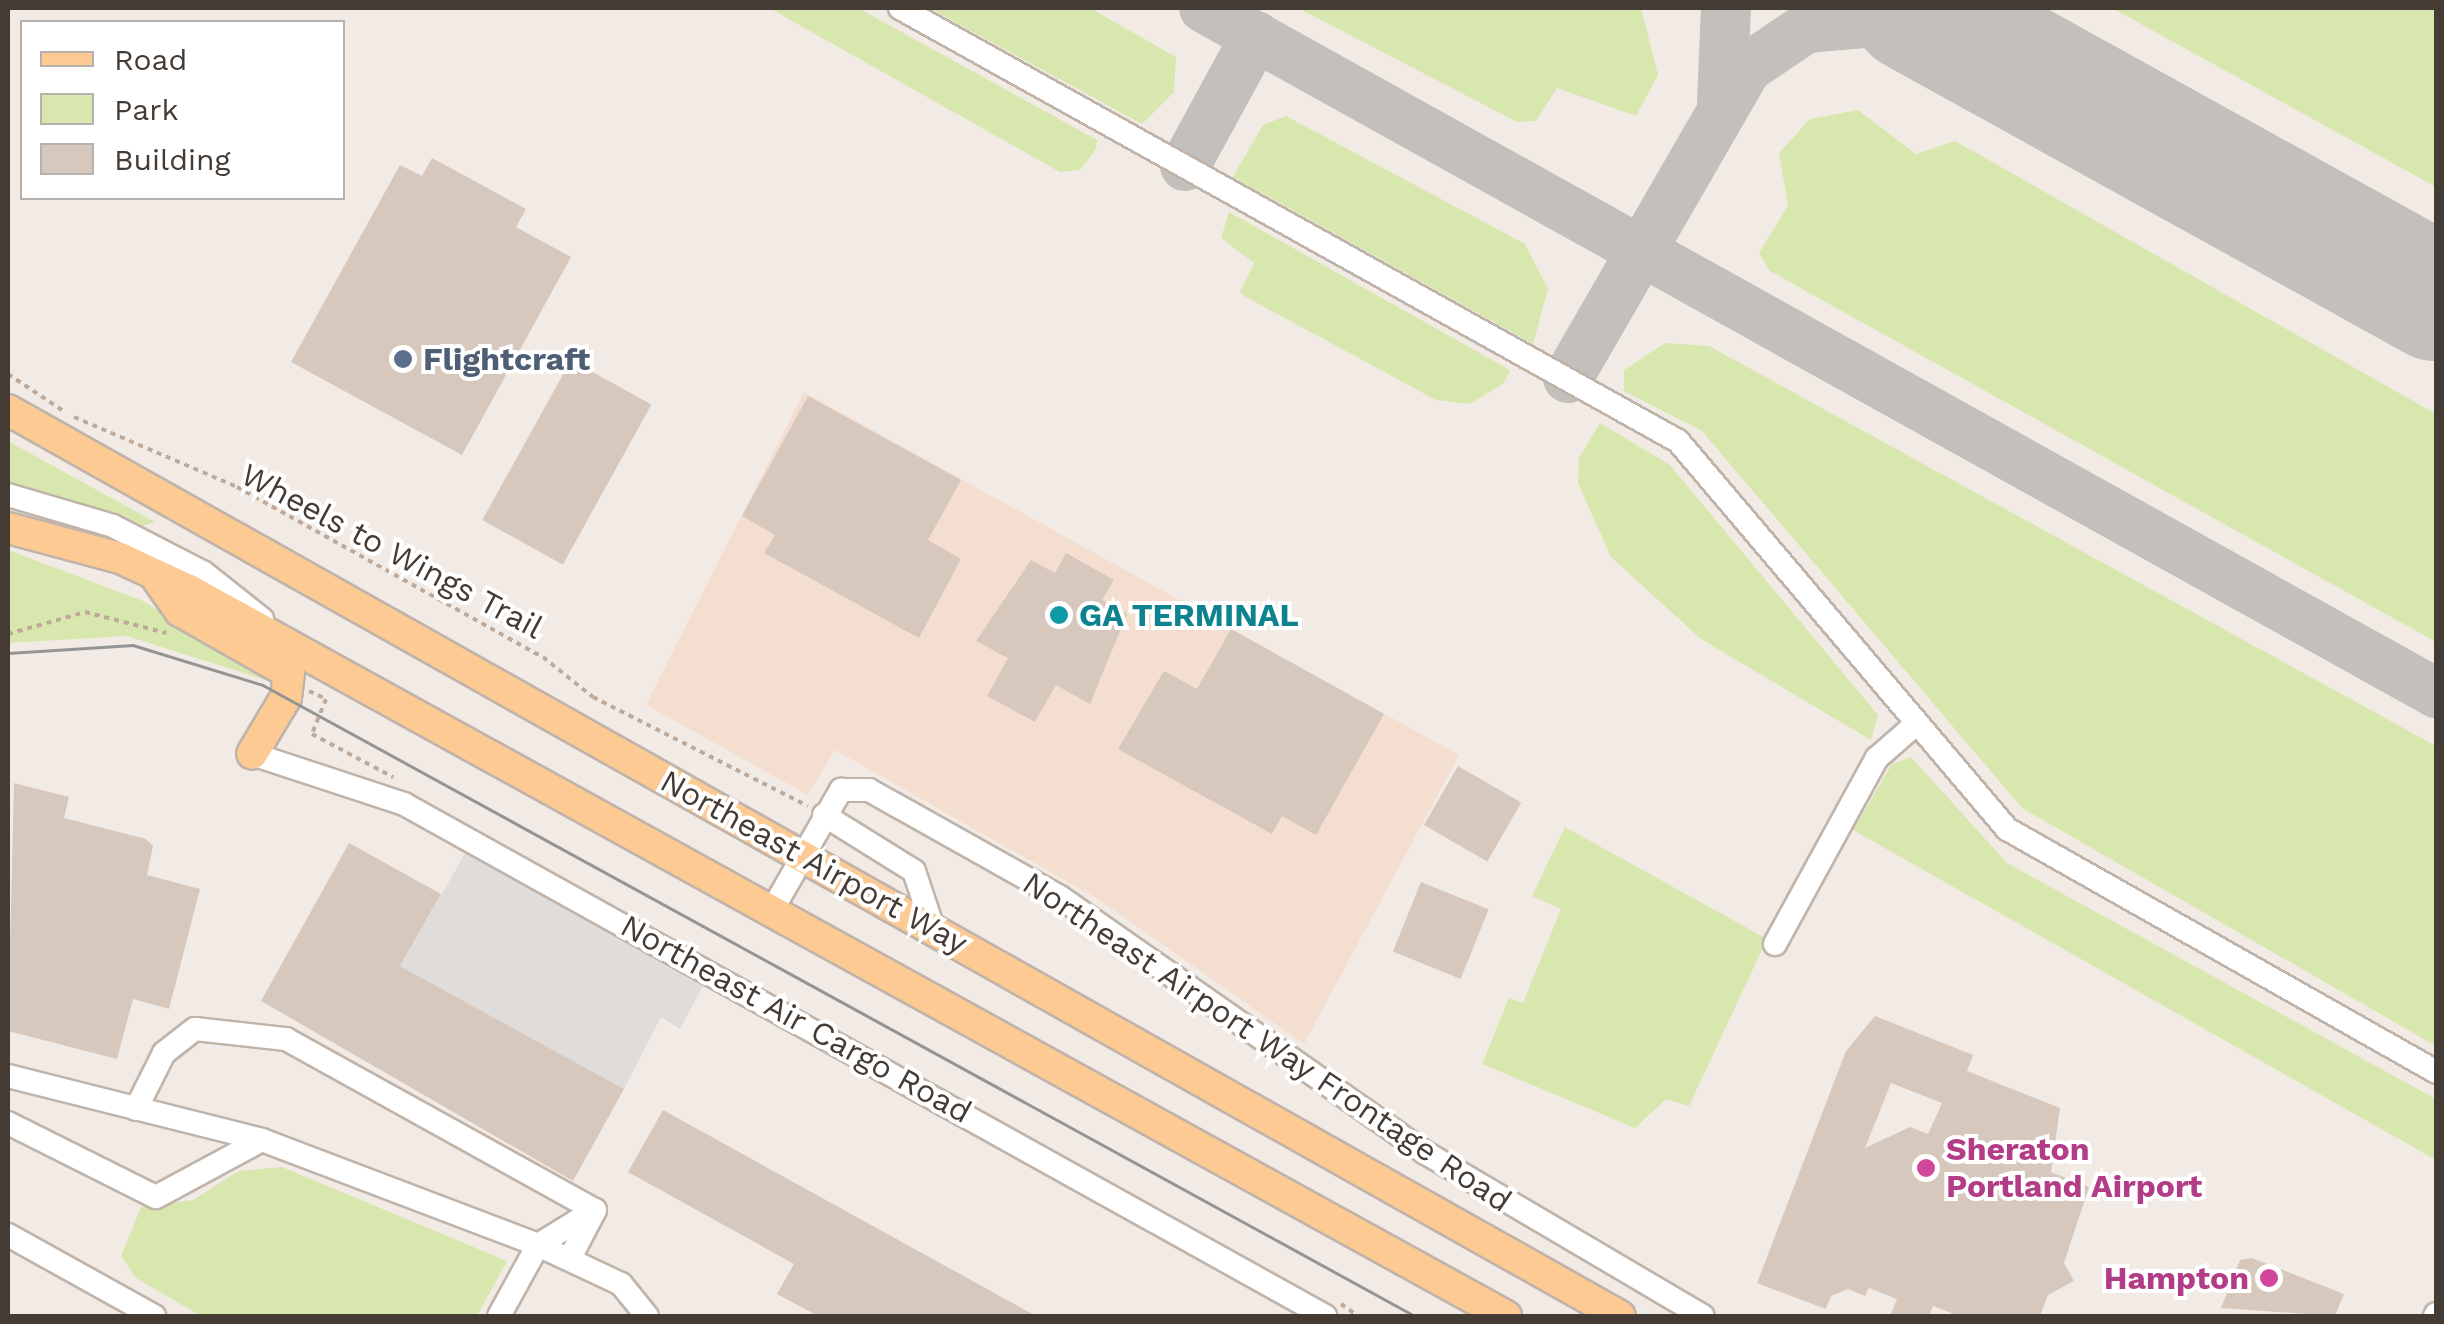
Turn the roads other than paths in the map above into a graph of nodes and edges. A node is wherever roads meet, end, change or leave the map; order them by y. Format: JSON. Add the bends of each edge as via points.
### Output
{"nodes":[{"id":1,"x":900,"y":8,"type":"edge"},
{"id":2,"x":8,"y":410,"type":"edge"},
{"id":3,"x":8,"y":495,"type":"edge"},
{"id":4,"x":8,"y":528,"type":"edge"},
{"id":5,"x":151,"y":570,"type":"junction"},
{"id":6,"x":309,"y":656,"type":"junction"},
{"id":7,"x":1916,"y":724,"type":"junction"},
{"id":8,"x":252,"y":754,"type":"joint"},
{"id":9,"x":824,"y":816,"type":"junction"},
{"id":10,"x":802,"y":854,"type":"junction"},
{"id":11,"x":770,"y":912,"type":"junction"},
{"id":12,"x":933,"y":928,"type":"junction"},
{"id":13,"x":1775,"y":944,"type":"dead end"},
{"id":14,"x":2436,"y":1072,"type":"edge"},
{"id":15,"x":8,"y":1076,"type":"edge"},
{"id":16,"x":136,"y":1109,"type":"junction"},
{"id":17,"x":8,"y":1123,"type":"edge"},
{"id":18,"x":262,"y":1140,"type":"junction"},
{"id":19,"x":595,"y":1210,"type":"junction"},
{"id":20,"x":8,"y":1235,"type":"edge"},
{"id":21,"x":538,"y":1245,"type":"junction"},
{"id":22,"x":570,"y":1258,"type":"junction"},
{"id":23,"x":154,"y":1316,"type":"edge"},
{"id":24,"x":499,"y":1316,"type":"edge"},
{"id":25,"x":647,"y":1316,"type":"edge"},
{"id":26,"x":1324,"y":1316,"type":"edge"},
{"id":27,"x":1506,"y":1316,"type":"edge"},
{"id":28,"x":1620,"y":1316,"type":"edge"},
{"id":29,"x":1704,"y":1316,"type":"edge"}],
"edges":[{"from":1,"to":7,"type":"street","via":[[1678,441]]},
{"from":2,"to":10,"type":"main road","name":"Northeast Airport Way"},
{"from":3,"to":6,"type":"street","via":[[113,526],[204,573]]},
{"from":4,"to":5,"type":"main road","name":"Northeast Airport Way"},
{"from":5,"to":6,"type":"main road","name":"Northeast Airport Way"},
{"from":5,"to":8,"type":"main road","via":[[180,611],[284,669],[290,683]]},
{"from":6,"to":11,"type":"main road","name":"Northeast Airport Way"},
{"from":7,"to":13,"type":"street","via":[[1877,758]]},
{"from":7,"to":14,"type":"street","via":[[2007,829]]},
{"from":8,"to":26,"type":"street","name":"Northeast Air Cargo Road","via":[[404,804]]},
{"from":9,"to":10,"type":"street","name":"Northeast Airport Way Frontage Road"},
{"from":9,"to":12,"type":"street","via":[[914,870]]},
{"from":9,"to":29,"type":"street","name":"Northeast Airport Way Frontage Road","via":[[840,790],[869,790],[1060,897],[1426,1153]]},
{"from":10,"to":11,"type":"street","name":"Northeast Airport Way Frontage Road"},
{"from":10,"to":12,"type":"main road","name":"Northeast Airport Way"},
{"from":11,"to":27,"type":"main road","name":"Northeast Airport Way"},
{"from":12,"to":28,"type":"main road","name":"Northeast Airport Way"},
{"from":15,"to":16,"type":"street"},
{"from":16,"to":18,"type":"street"},
{"from":16,"to":19,"type":"street","via":[[164,1053],[195,1029],[286,1039]]},
{"from":17,"to":18,"type":"street","via":[[156,1197]]},
{"from":18,"to":21,"type":"street"},
{"from":19,"to":21,"type":"street"},
{"from":19,"to":22,"type":"street"},
{"from":20,"to":23,"type":"street"},
{"from":21,"to":22,"type":"street"},
{"from":21,"to":24,"type":"street"},
{"from":22,"to":25,"type":"street","via":[[634,1294]]}]}
